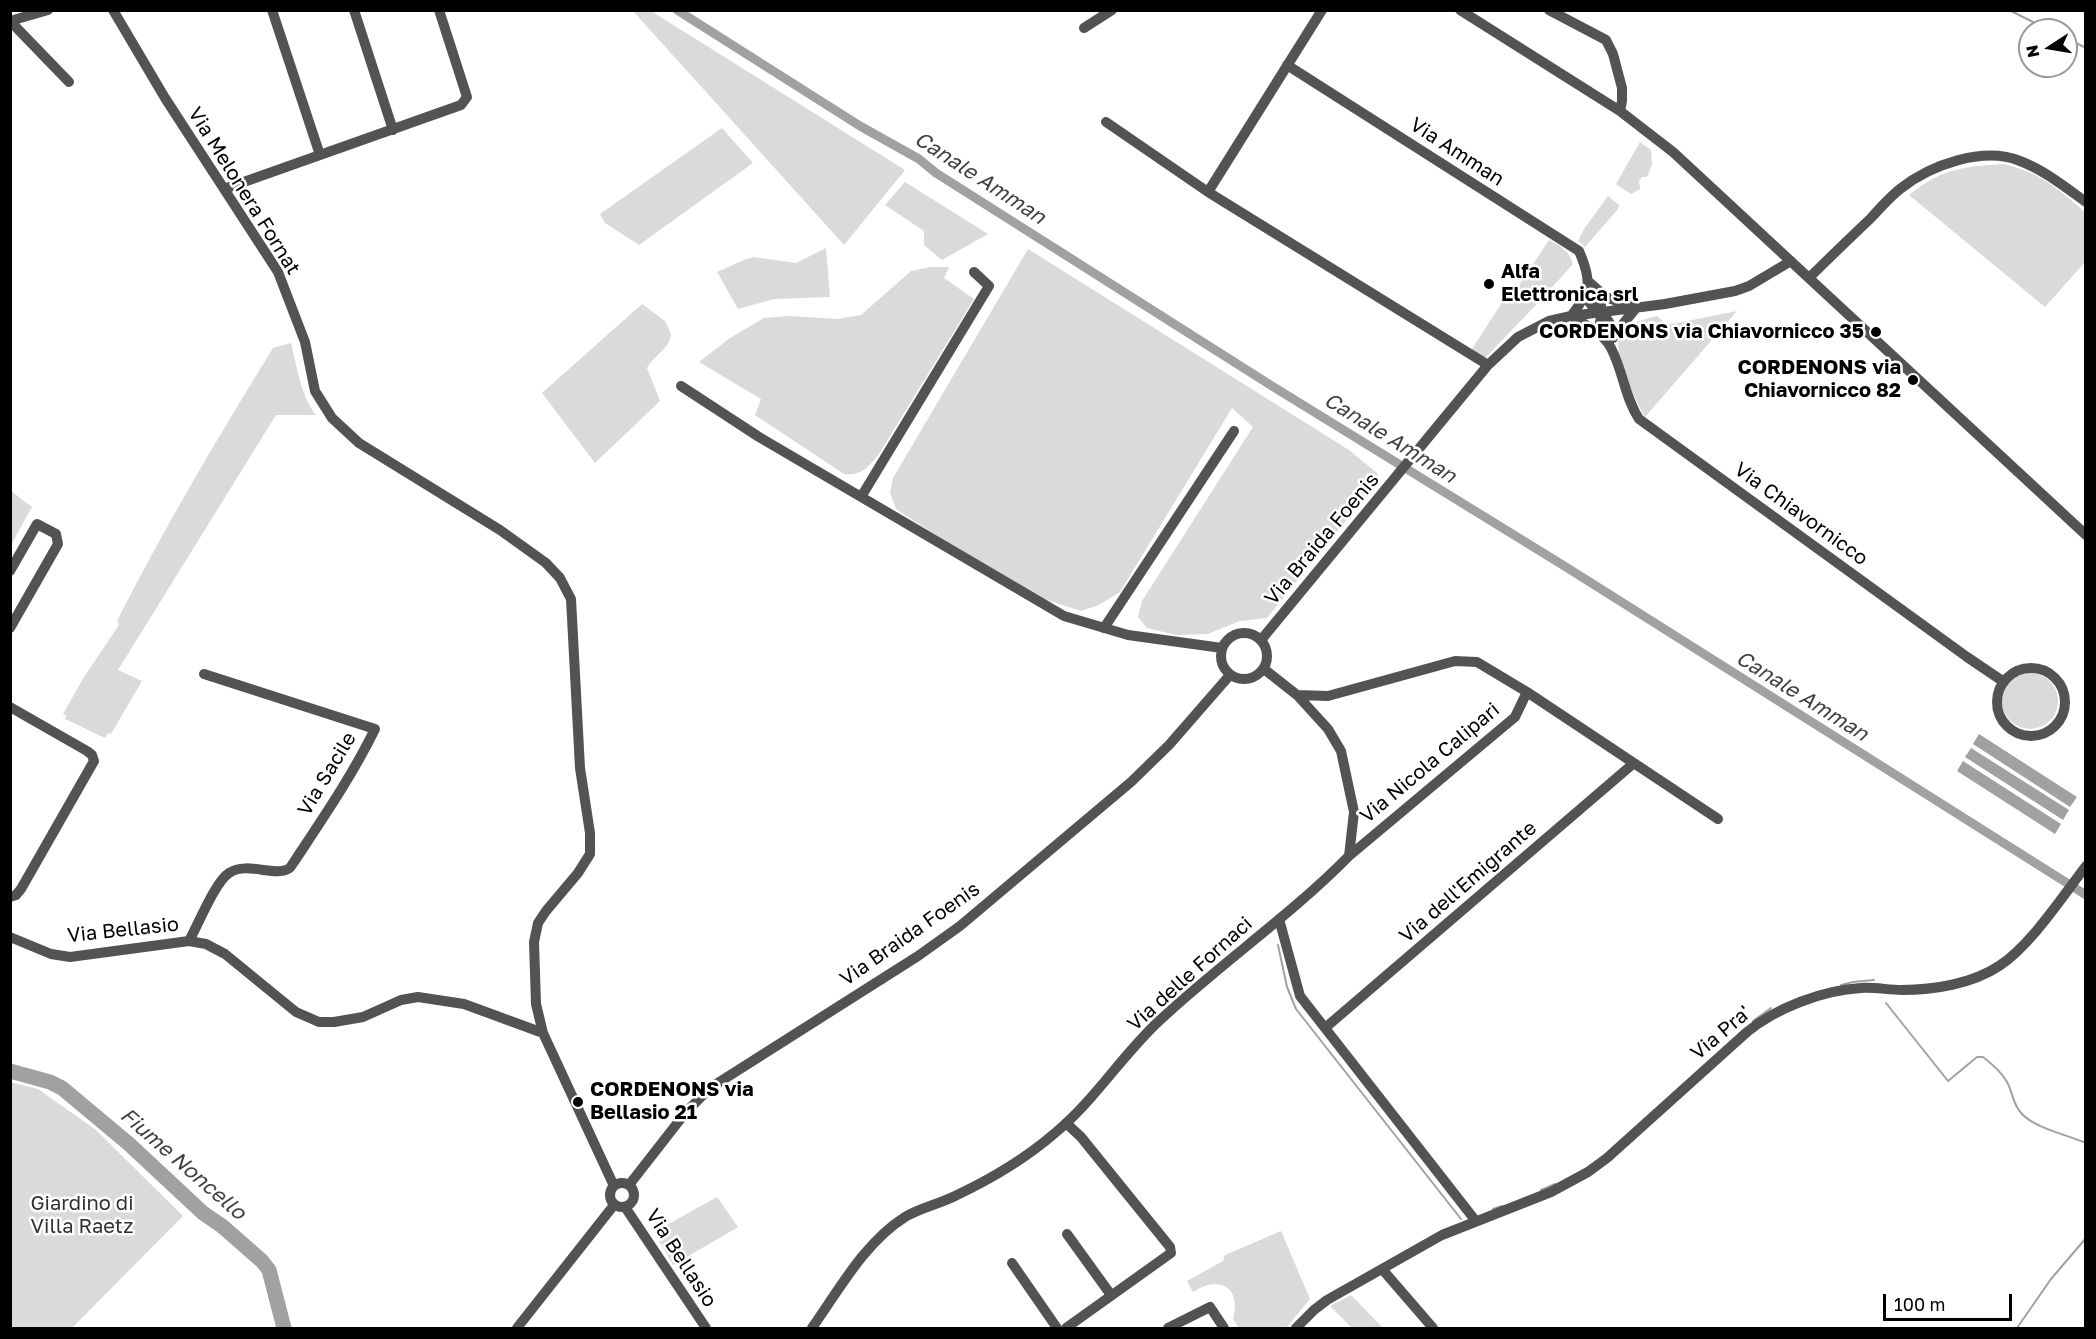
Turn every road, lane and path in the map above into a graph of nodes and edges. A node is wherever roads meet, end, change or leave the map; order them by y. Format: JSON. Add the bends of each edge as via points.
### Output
{"nodes":[{"id":1,"x":48,"y":10,"type":"edge"},
{"id":2,"x":113,"y":10,"type":"edge"},
{"id":3,"x":272,"y":10,"type":"edge"},
{"id":4,"x":354,"y":10,"type":"edge"},
{"id":5,"x":439,"y":10,"type":"edge"},
{"id":6,"x":1112,"y":10,"type":"edge"},
{"id":7,"x":1322,"y":10,"type":"edge"},
{"id":8,"x":1460,"y":10,"type":"edge"},
{"id":9,"x":1549,"y":10,"type":"edge"},
{"id":10,"x":12,"y":18,"type":"edge"},
{"id":11,"x":1084,"y":28,"type":"dead end"},
{"id":12,"x":1287,"y":65,"type":"junction"},
{"id":13,"x":69,"y":82,"type":"dead end"},
{"id":14,"x":1620,"y":111,"type":"junction"},
{"id":15,"x":1106,"y":122,"type":"dead end"},
{"id":16,"x":393,"y":130,"type":"junction"},
{"id":17,"x":320,"y":155,"type":"junction"},
{"id":18,"x":224,"y":189,"type":"junction"},
{"id":19,"x":1208,"y":192,"type":"junction"},
{"id":20,"x":2085,"y":202,"type":"edge"},
{"id":21,"x":1791,"y":261,"type":"junction"},
{"id":22,"x":974,"y":272,"type":"dead end"},
{"id":23,"x":1809,"y":278,"type":"junction"},
{"id":24,"x":1589,"y":282,"type":"junction"},
{"id":25,"x":1599,"y":292,"type":"junction"},
{"id":26,"x":1586,"y":294,"type":"junction"},
{"id":27,"x":1636,"y":308,"type":"junction"},
{"id":28,"x":1602,"y":312,"type":"junction"},
{"id":29,"x":1571,"y":316,"type":"junction"},
{"id":30,"x":1598,"y":333,"type":"junction"},
{"id":31,"x":1614,"y":335,"type":"junction"},
{"id":32,"x":1611,"y":348,"type":"junction"},
{"id":33,"x":1488,"y":366,"type":"junction"},
{"id":34,"x":681,"y":386,"type":"dead end"},
{"id":35,"x":1234,"y":431,"type":"dead end"},
{"id":36,"x":861,"y":497,"type":"junction"},
{"id":37,"x":2085,"y":535,"type":"edge"},
{"id":38,"x":10,"y":571,"type":"edge"},
{"id":39,"x":10,"y":627,"type":"edge"},
{"id":40,"x":1104,"y":628,"type":"junction"},
{"id":41,"x":1261,"y":640,"type":"junction"},
{"id":42,"x":1222,"y":648,"type":"junction"},
{"id":43,"x":1263,"y":669,"type":"junction"},
{"id":44,"x":204,"y":674,"type":"dead end"},
{"id":45,"x":1230,"y":675,"type":"junction"},
{"id":46,"x":2004,"y":682,"type":"junction"},
{"id":47,"x":1527,"y":692,"type":"junction"},
{"id":48,"x":1298,"y":695,"type":"junction"},
{"id":49,"x":10,"y":707,"type":"edge"},
{"id":50,"x":1634,"y":763,"type":"junction"},
{"id":51,"x":1718,"y":819,"type":"dead end"},
{"id":52,"x":1349,"y":856,"type":"junction"},
{"id":53,"x":2085,"y":866,"type":"edge"},
{"id":54,"x":10,"y":897,"type":"edge"},
{"id":55,"x":1280,"y":919,"type":"junction"},
{"id":56,"x":10,"y":937,"type":"edge"},
{"id":57,"x":189,"y":941,"type":"junction"},
{"id":58,"x":1325,"y":1028,"type":"junction"},
{"id":59,"x":543,"y":1033,"type":"junction"},
{"id":60,"x":1066,"y":1123,"type":"junction"},
{"id":61,"x":629,"y":1185,"type":"junction"},
{"id":62,"x":614,"y":1186,"type":"junction"},
{"id":63,"x":620,"y":1206,"type":"junction"},
{"id":64,"x":1475,"y":1220,"type":"junction"},
{"id":65,"x":1066,"y":1234,"type":"dead end"},
{"id":66,"x":1012,"y":1263,"type":"dead end"},
{"id":67,"x":1382,"y":1269,"type":"junction"},
{"id":68,"x":1112,"y":1296,"type":"junction"},
{"id":69,"x":517,"y":1329,"type":"edge"},
{"id":70,"x":706,"y":1329,"type":"edge"},
{"id":71,"x":812,"y":1329,"type":"edge"},
{"id":72,"x":1057,"y":1329,"type":"edge"},
{"id":73,"x":1066,"y":1329,"type":"edge"},
{"id":74,"x":1168,"y":1329,"type":"edge"},
{"id":75,"x":1224,"y":1329,"type":"edge"},
{"id":76,"x":1296,"y":1329,"type":"edge"},
{"id":77,"x":1433,"y":1329,"type":"edge"}],
"edges":[{"from":1,"to":10,"type":"street"},
{"from":2,"to":18,"type":"street","name":"Via Melonera Fornat"},
{"from":3,"to":17,"type":"street"},
{"from":4,"to":16,"type":"street"},
{"from":5,"to":16,"type":"street","via":[[467,97],[461,105]]},
{"from":6,"to":11,"type":"street"},
{"from":7,"to":12,"type":"street"},
{"from":8,"to":14,"type":"street"},
{"from":9,"to":14,"type":"street","via":[[1606,40],[1622,88]]},
{"from":10,"to":13,"type":"street"},
{"from":12,"to":19,"type":"street"},
{"from":12,"to":24,"type":"street","name":"Via Amman","via":[[1579,251]]},
{"from":14,"to":21,"type":"street","via":[[1673,152]]},
{"from":15,"to":19,"type":"street"},
{"from":16,"to":17,"type":"street"},
{"from":17,"to":18,"type":"street"},
{"from":18,"to":59,"type":"street","name":"Via Melonera Fornat","via":[[278,272],[305,342],[315,391],[332,418],[359,442],[546,563],[571,599],[580,768],[590,854],[538,923],[534,973]]},
{"from":19,"to":33,"type":"street"},
{"from":20,"to":23,"type":"street","via":[[2044,172],[2018,160],[1981,156],[1956,161],[1901,188]]},
{"from":21,"to":23,"type":"street"},
{"from":21,"to":27,"type":"street","via":[[1736,291]]},
{"from":22,"to":36,"type":"street","via":[[988,286]]},
{"from":23,"to":37,"type":"street"},
{"from":24,"to":25,"type":"street","name":"Via Amman"},
{"from":24,"to":26,"type":"street"},
{"from":25,"to":27,"type":"street","name":"Via Amman","via":[[1614,302]]},
{"from":25,"to":28,"type":"street"},
{"from":26,"to":28,"type":"street","via":[[1591,306]]},
{"from":26,"to":29,"type":"street"},
{"from":27,"to":28,"type":"street"},
{"from":27,"to":31,"type":"street"},
{"from":28,"to":29,"type":"street","name":"Via Braida Foenis"},
{"from":28,"to":30,"type":"street"},
{"from":28,"to":31,"type":"street"},
{"from":29,"to":30,"type":"street","name":"Via Chiavornicco"},
{"from":29,"to":33,"type":"street","name":"Via Braida Foenis","via":[[1528,330]]},
{"from":30,"to":32,"type":"street","name":"Via Chiavornicco"},
{"from":31,"to":32,"type":"street"},
{"from":32,"to":46,"type":"street","name":"Via Chiavornicco","via":[[1632,409],[1640,419]]},
{"from":33,"to":41,"type":"street","name":"Via Braida Foenis"},
{"from":34,"to":36,"type":"street"},
{"from":35,"to":40,"type":"street"},
{"from":36,"to":40,"type":"street","via":[[1064,616]]},
{"from":38,"to":39,"type":"street","via":[[38,524],[56,534],[58,544]]},
{"from":40,"to":42,"type":"street"},
{"from":41,"to":42,"type":"street","via":[[1250,634],[1238,634]]},
{"from":41,"to":43,"type":"street","via":[[1267,654]]},
{"from":42,"to":45,"type":"street","via":[[1222,664]]},
{"from":43,"to":45,"type":"street","via":[[1245,679]]},
{"from":43,"to":48,"type":"street"},
{"from":44,"to":57,"type":"street","name":"Via Sacile","via":[[375,729],[288,869],[240,868],[229,873]]},
{"from":45,"to":61,"type":"street","name":"Via Braida Foenis","via":[[1131,782],[960,926],[710,1088],[686,1112]]},
{"from":46,"to":46,"type":"street","via":[[1997,699],[1998,711],[2006,724],[2015,732],[2028,735],[2053,728],[2060,718],[2064,696],[2049,674],[2025,669],[2011,674]]},
{"from":47,"to":48,"type":"street","name":"Via Nicola Calipari","via":[[1477,663],[1455,661],[1328,696]]},
{"from":47,"to":50,"type":"street","name":"Via Nicola Calipari"},
{"from":47,"to":52,"type":"street","name":"Via Nicola Calipari","via":[[1515,717]]},
{"from":48,"to":52,"type":"street","via":[[1328,729],[1341,751],[1354,812]]},
{"from":49,"to":54,"type":"street","via":[[87,751],[94,761],[21,889]]},
{"from":50,"to":51,"type":"street","name":"Via Nicola Calipari"},
{"from":50,"to":58,"type":"street","name":"Via dell'Emigrante"},
{"from":52,"to":55,"type":"street","name":"Via delle Fornaci"},
{"from":53,"to":64,"type":"street","name":"Via Pra'","via":[[2048,918],[2001,965],[1979,977],[1920,989],[1840,990],[1792,1005],[1747,1032],[1588,1172],[1551,1192]]},
{"from":55,"to":58,"type":"street","via":[[1300,996]]},
{"from":55,"to":60,"type":"street","name":"Via delle Fornaci","via":[[1159,1021]]},
{"from":56,"to":57,"type":"street","name":"Via Bellasio","via":[[51,954],[70,957]]},
{"from":57,"to":59,"type":"street","name":"Via Bellasio","via":[[225,954],[296,1012],[320,1022],[363,1017],[400,1000],[418,997],[464,1004]]},
{"from":58,"to":64,"type":"street"},
{"from":59,"to":62,"type":"street"},
{"from":60,"to":68,"type":"street","via":[[1170,1247],[1171,1253]]},
{"from":60,"to":71,"type":"street","name":"Via delle Fornaci","via":[[994,1176],[906,1216],[862,1257]]},
{"from":61,"to":62,"type":"street"},
{"from":61,"to":63,"type":"street","via":[[634,1197],[631,1203]]},
{"from":62,"to":63,"type":"street","via":[[610,1197]]},
{"from":63,"to":69,"type":"street"},
{"from":63,"to":70,"type":"street","name":"Via Bellasio"},
{"from":64,"to":67,"type":"street","name":"Via Pra'"},
{"from":65,"to":68,"type":"street"},
{"from":66,"to":72,"type":"street"},
{"from":67,"to":76,"type":"street","name":"Via Pra'","via":[[1327,1300]]},
{"from":67,"to":77,"type":"street"},
{"from":68,"to":73,"type":"street"},
{"from":74,"to":75,"type":"street","via":[[1210,1307]]}]}
